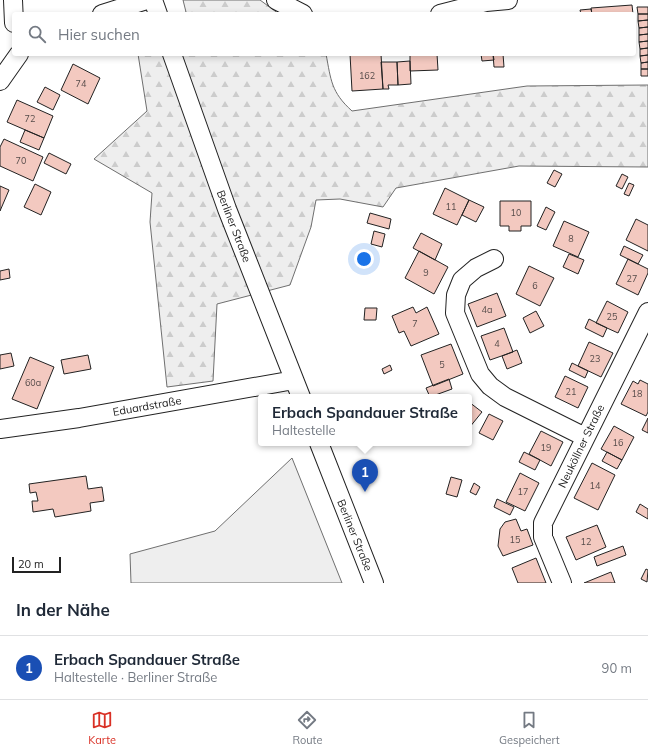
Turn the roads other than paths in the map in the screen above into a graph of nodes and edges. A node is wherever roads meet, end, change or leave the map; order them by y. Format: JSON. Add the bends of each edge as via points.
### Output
{"nodes":[{"id":1,"x":13,"y":0,"type":"edge"},
{"id":2,"x":147,"y":0,"type":"edge"},
{"id":3,"x":152,"y":0,"type":"edge"},
{"id":4,"x":276,"y":0,"type":"edge"},
{"id":5,"x":508,"y":0,"type":"edge"},
{"id":6,"x":486,"y":1,"type":"edge"},
{"id":7,"x":14,"y":12,"type":"edge"},
{"id":8,"x":108,"y":12,"type":"edge"},
{"id":9,"x":157,"y":12,"type":"edge"},
{"id":10,"x":299,"y":12,"type":"edge"},
{"id":11,"x":447,"y":12,"type":"edge"},
{"id":12,"x":18,"y":56,"type":"edge"},
{"id":13,"x":173,"y":56,"type":"edge"},
{"id":14,"x":0,"y":80,"type":"edge"},
{"id":15,"x":494,"y":259,"type":"dead end"},
{"id":16,"x":648,"y":312,"type":"edge"},
{"id":17,"x":294,"y":380,"type":"junction"},
{"id":18,"x":300,"y":394,"type":"edge"},
{"id":19,"x":0,"y":429,"type":"edge"},
{"id":20,"x":585,"y":437,"type":"junction"},
{"id":21,"x":320,"y":446,"type":"edge"},
{"id":22,"x":374,"y":583,"type":"edge"},
{"id":23,"x":562,"y":583,"type":"edge"}],
"edges":[{"from":1,"to":7,"type":"street"},
{"from":2,"to":8,"type":"street"},
{"from":3,"to":9,"type":"street"},
{"from":4,"to":10,"type":"street"},
{"from":5,"to":6,"type":"street"},
{"from":6,"to":11,"type":"street"},
{"from":12,"to":14,"type":"street"},
{"from":13,"to":17,"type":"street","name":"Berliner Straße","via":[[227,209]]},
{"from":15,"to":20,"type":"street","via":[[476,268],[462,280],[456,295],[455,313],[480,374],[490,386],[505,397]]},
{"from":16,"to":20,"type":"street","name":"Neuköllner Straße"},
{"from":17,"to":18,"type":"street","name":"Berliner Straße"},
{"from":17,"to":19,"type":"street","name":"Eduardstraße","via":[[79,418]]},
{"from":20,"to":23,"type":"street","name":"Neuköllner Straße","via":[[543,523],[543,537]]},
{"from":21,"to":22,"type":"street","name":"Berliner Straße"}]}
